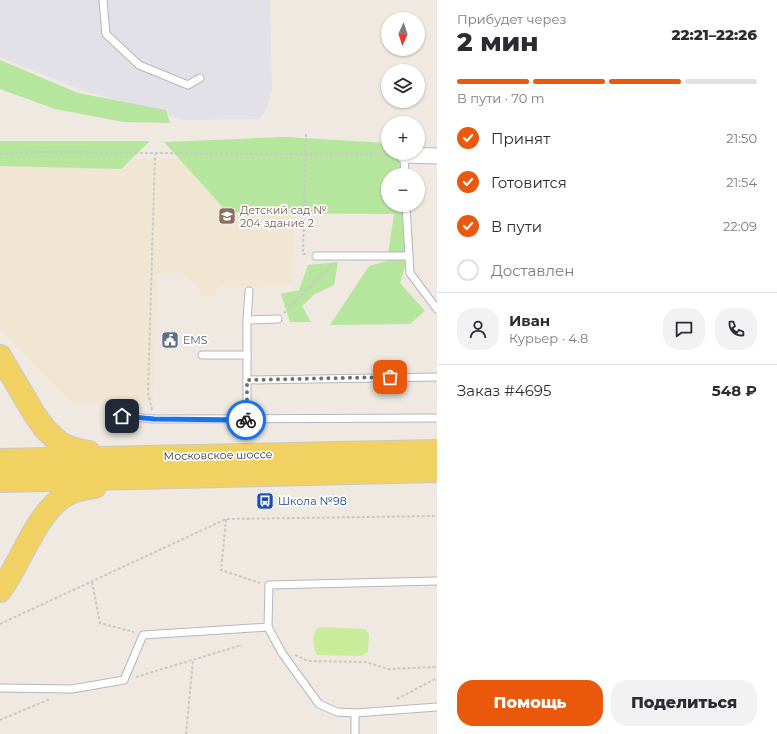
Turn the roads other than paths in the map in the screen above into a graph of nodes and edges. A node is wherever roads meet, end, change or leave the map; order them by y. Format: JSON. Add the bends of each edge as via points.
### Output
{"nodes":[{"id":1,"x":103,"y":0,"type":"edge"},
{"id":2,"x":200,"y":78,"type":"dead end"},
{"id":3,"x":425,"y":156,"type":"edge"},
{"id":4,"x":437,"y":156,"type":"edge"},
{"id":5,"x":406,"y":212,"type":"edge"},
{"id":6,"x":316,"y":256,"type":"road end"},
{"id":7,"x":409,"y":256,"type":"junction"},
{"id":8,"x":249,"y":291,"type":"dead end"},
{"id":9,"x":437,"y":309,"type":"edge"},
{"id":10,"x":247,"y":320,"type":"junction"},
{"id":11,"x":278,"y":320,"type":"road end"},
{"id":12,"x":202,"y":354,"type":"dead end"},
{"id":13,"x":247,"y":355,"type":"junction"},
{"id":14,"x":0,"y":356,"type":"edge"},
{"id":15,"x":437,"y":376,"type":"edge"},
{"id":16,"x":247,"y":380,"type":"junction"},
{"id":17,"x":122,"y":416,"type":"dead end"},
{"id":18,"x":437,"y":418,"type":"edge"},
{"id":19,"x":247,"y":420,"type":"junction"},
{"id":20,"x":437,"y":451,"type":"edge"},
{"id":21,"x":0,"y":460,"type":"edge"},
{"id":22,"x":157,"y":467,"type":"junction"},
{"id":23,"x":437,"y":471,"type":"edge"},
{"id":24,"x":0,"y":481,"type":"edge"},
{"id":25,"x":437,"y":582,"type":"edge"},
{"id":26,"x":0,"y":591,"type":"edge"},
{"id":27,"x":268,"y":627,"type":"junction"},
{"id":28,"x":0,"y":688,"type":"edge"},
{"id":29,"x":437,"y":707,"type":"edge"},
{"id":30,"x":355,"y":713,"type":"junction"},
{"id":31,"x":355,"y":734,"type":"edge"}],
"edges":[{"from":1,"to":2,"type":"lane","via":[[106,34],[139,65],[188,85]]},
{"from":3,"to":4,"type":"street"},
{"from":5,"to":7,"type":"lane"},
{"from":6,"to":7,"type":"lane"},
{"from":7,"to":9,"type":"lane","via":[[410,273]]},
{"from":8,"to":10,"type":"lane"},
{"from":10,"to":11,"type":"lane"},
{"from":10,"to":13,"type":"lane"},
{"from":12,"to":13,"type":"lane"},
{"from":13,"to":16,"type":"lane"},
{"from":14,"to":22,"type":"main road","via":[[34,414],[61,444]]},
{"from":15,"to":16,"type":"lane"},
{"from":16,"to":19,"type":"lane"},
{"from":17,"to":19,"type":"lane"},
{"from":18,"to":19,"type":"lane"},
{"from":20,"to":22,"type":"main road","name":"Московское шоссе"},
{"from":21,"to":22,"type":"main road","name":"Московское шоссе"},
{"from":22,"to":23,"type":"main road","name":"Московское шоссе"},
{"from":22,"to":24,"type":"main road","name":"Московское шоссе"},
{"from":22,"to":26,"type":"main road","via":[[70,493],[60,499],[45,515],[9,580]]},
{"from":25,"to":27,"type":"lane","via":[[269,586]]},
{"from":27,"to":28,"type":"lane","via":[[143,634],[124,680],[72,689]]},
{"from":27,"to":30,"type":"lane","via":[[319,704],[337,712]]},
{"from":29,"to":30,"type":"lane"},
{"from":30,"to":31,"type":"lane"}]}
